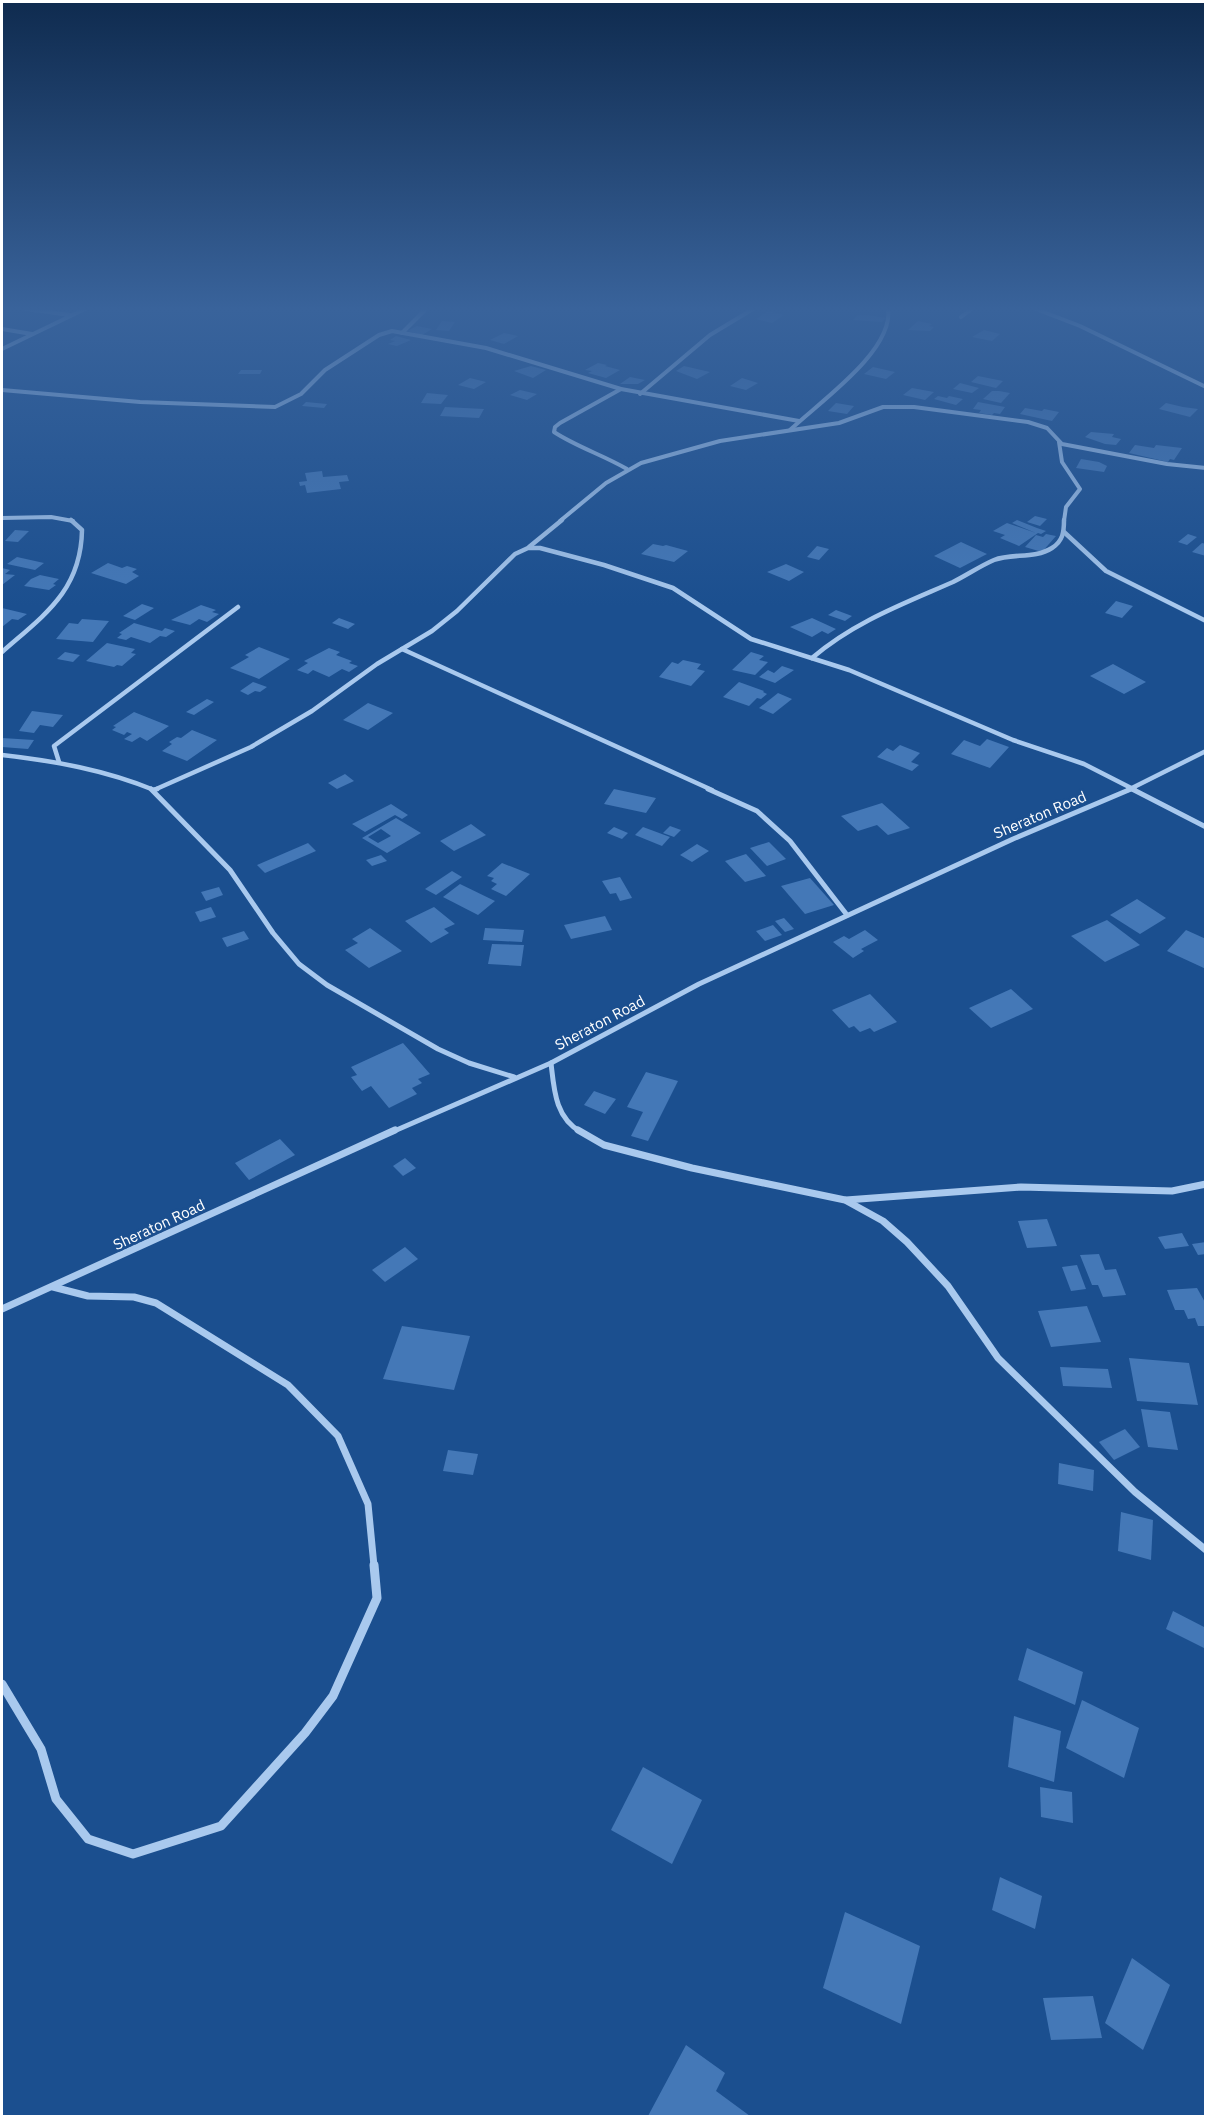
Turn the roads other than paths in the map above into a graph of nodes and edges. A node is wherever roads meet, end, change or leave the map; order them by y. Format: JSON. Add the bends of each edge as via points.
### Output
{"nodes":[{"id":1,"x":588,"y":408,"type":"edge"},
{"id":2,"x":724,"y":408,"type":"edge"},
{"id":3,"x":813,"y":408,"type":"edge"},
{"id":4,"x":882,"y":408,"type":"edge"},
{"id":5,"x":910,"y":408,"type":"edge"},
{"id":6,"x":799,"y":421,"type":"junction"},
{"id":7,"x":790,"y":430,"type":"junction"},
{"id":8,"x":1059,"y":442,"type":"junction"},
{"id":9,"x":1206,"y":468,"type":"edge"},
{"id":10,"x":627,"y":469,"type":"junction"},
{"id":11,"x":2,"y":518,"type":"edge"},
{"id":12,"x":1064,"y":532,"type":"junction"},
{"id":13,"x":528,"y":548,"type":"junction"},
{"id":14,"x":238,"y":607,"type":"dead end"},
{"id":15,"x":1206,"y":621,"type":"edge"},
{"id":16,"x":402,"y":649,"type":"junction"},
{"id":17,"x":2,"y":652,"type":"edge"},
{"id":18,"x":812,"y":658,"type":"junction"},
{"id":19,"x":1206,"y":751,"type":"edge"},
{"id":20,"x":2,"y":755,"type":"edge"},
{"id":21,"x":59,"y":762,"type":"junction"},
{"id":22,"x":1133,"y":788,"type":"junction"},
{"id":23,"x":154,"y":790,"type":"junction"},
{"id":24,"x":1206,"y":827,"type":"edge"},
{"id":25,"x":847,"y":915,"type":"junction"},
{"id":26,"x":551,"y":1063,"type":"junction"},
{"id":27,"x":514,"y":1077,"type":"junction"},
{"id":28,"x":1206,"y":1184,"type":"edge"},
{"id":29,"x":845,"y":1200,"type":"junction"},
{"id":30,"x":53,"y":1287,"type":"junction"},
{"id":31,"x":2,"y":1310,"type":"edge"},
{"id":32,"x":1206,"y":1550,"type":"edge"},
{"id":33,"x":2,"y":1684,"type":"edge"}],
"edges":[{"from":1,"to":10,"type":"street","via":[[560,423],[554,432]]},
{"from":2,"to":6,"type":"street"},
{"from":3,"to":6,"type":"street"},
{"from":4,"to":7,"type":"street","via":[[839,423]]},
{"from":5,"to":8,"type":"street","via":[[1028,422],[1047,428]]},
{"from":6,"to":7,"type":"street"},
{"from":7,"to":10,"type":"street","via":[[720,441]]},
{"from":8,"to":9,"type":"street"},
{"from":8,"to":12,"type":"street","via":[[1057,452],[1062,464],[1080,489],[1066,508]]},
{"from":10,"to":13,"type":"street"},
{"from":11,"to":17,"type":"street","via":[[71,520],[82,530],[83,542],[80,567],[60,599]]},
{"from":12,"to":15,"type":"street","via":[[1106,571]]},
{"from":12,"to":18,"type":"street","via":[[1051,549],[1000,558],[861,624]]},
{"from":13,"to":16,"type":"street","via":[[516,554],[457,611]]},
{"from":13,"to":18,"type":"street","via":[[551,549],[673,588],[751,639]]},
{"from":14,"to":21,"type":"street","via":[[54,746]]},
{"from":16,"to":23,"type":"street","via":[[276,733]]},
{"from":16,"to":25,"type":"street","via":[[757,811],[790,841]]},
{"from":18,"to":22,"type":"street","via":[[1012,740],[1084,764]]},
{"from":19,"to":22,"type":"street","name":"Sheraton Road"},
{"from":20,"to":21,"type":"street"},
{"from":21,"to":23,"type":"street","via":[[107,773]]},
{"from":22,"to":24,"type":"street"},
{"from":22,"to":25,"type":"street","name":"Sheraton Road"},
{"from":23,"to":27,"type":"street","via":[[230,870],[299,964],[327,985],[438,1049]]},
{"from":25,"to":26,"type":"street","name":"Sheraton Road","via":[[699,984]]},
{"from":26,"to":27,"type":"street","name":"Sheraton Road"},
{"from":26,"to":29,"type":"street","via":[[556,1103],[572,1127],[604,1145]]},
{"from":27,"to":30,"type":"street","name":"Sheraton Road"},
{"from":28,"to":29,"type":"street","via":[[1172,1191],[1021,1187]]},
{"from":29,"to":32,"type":"street","via":[[883,1221],[907,1242],[948,1286],[999,1358],[1135,1492]]},
{"from":30,"to":31,"type":"street","name":"Sheraton Road"},
{"from":30,"to":33,"type":"street","via":[[98,1297],[146,1298],[288,1385],[338,1436],[368,1504],[377,1598],[333,1696],[221,1826],[133,1854],[88,1839],[56,1799],[41,1749]]}]}
